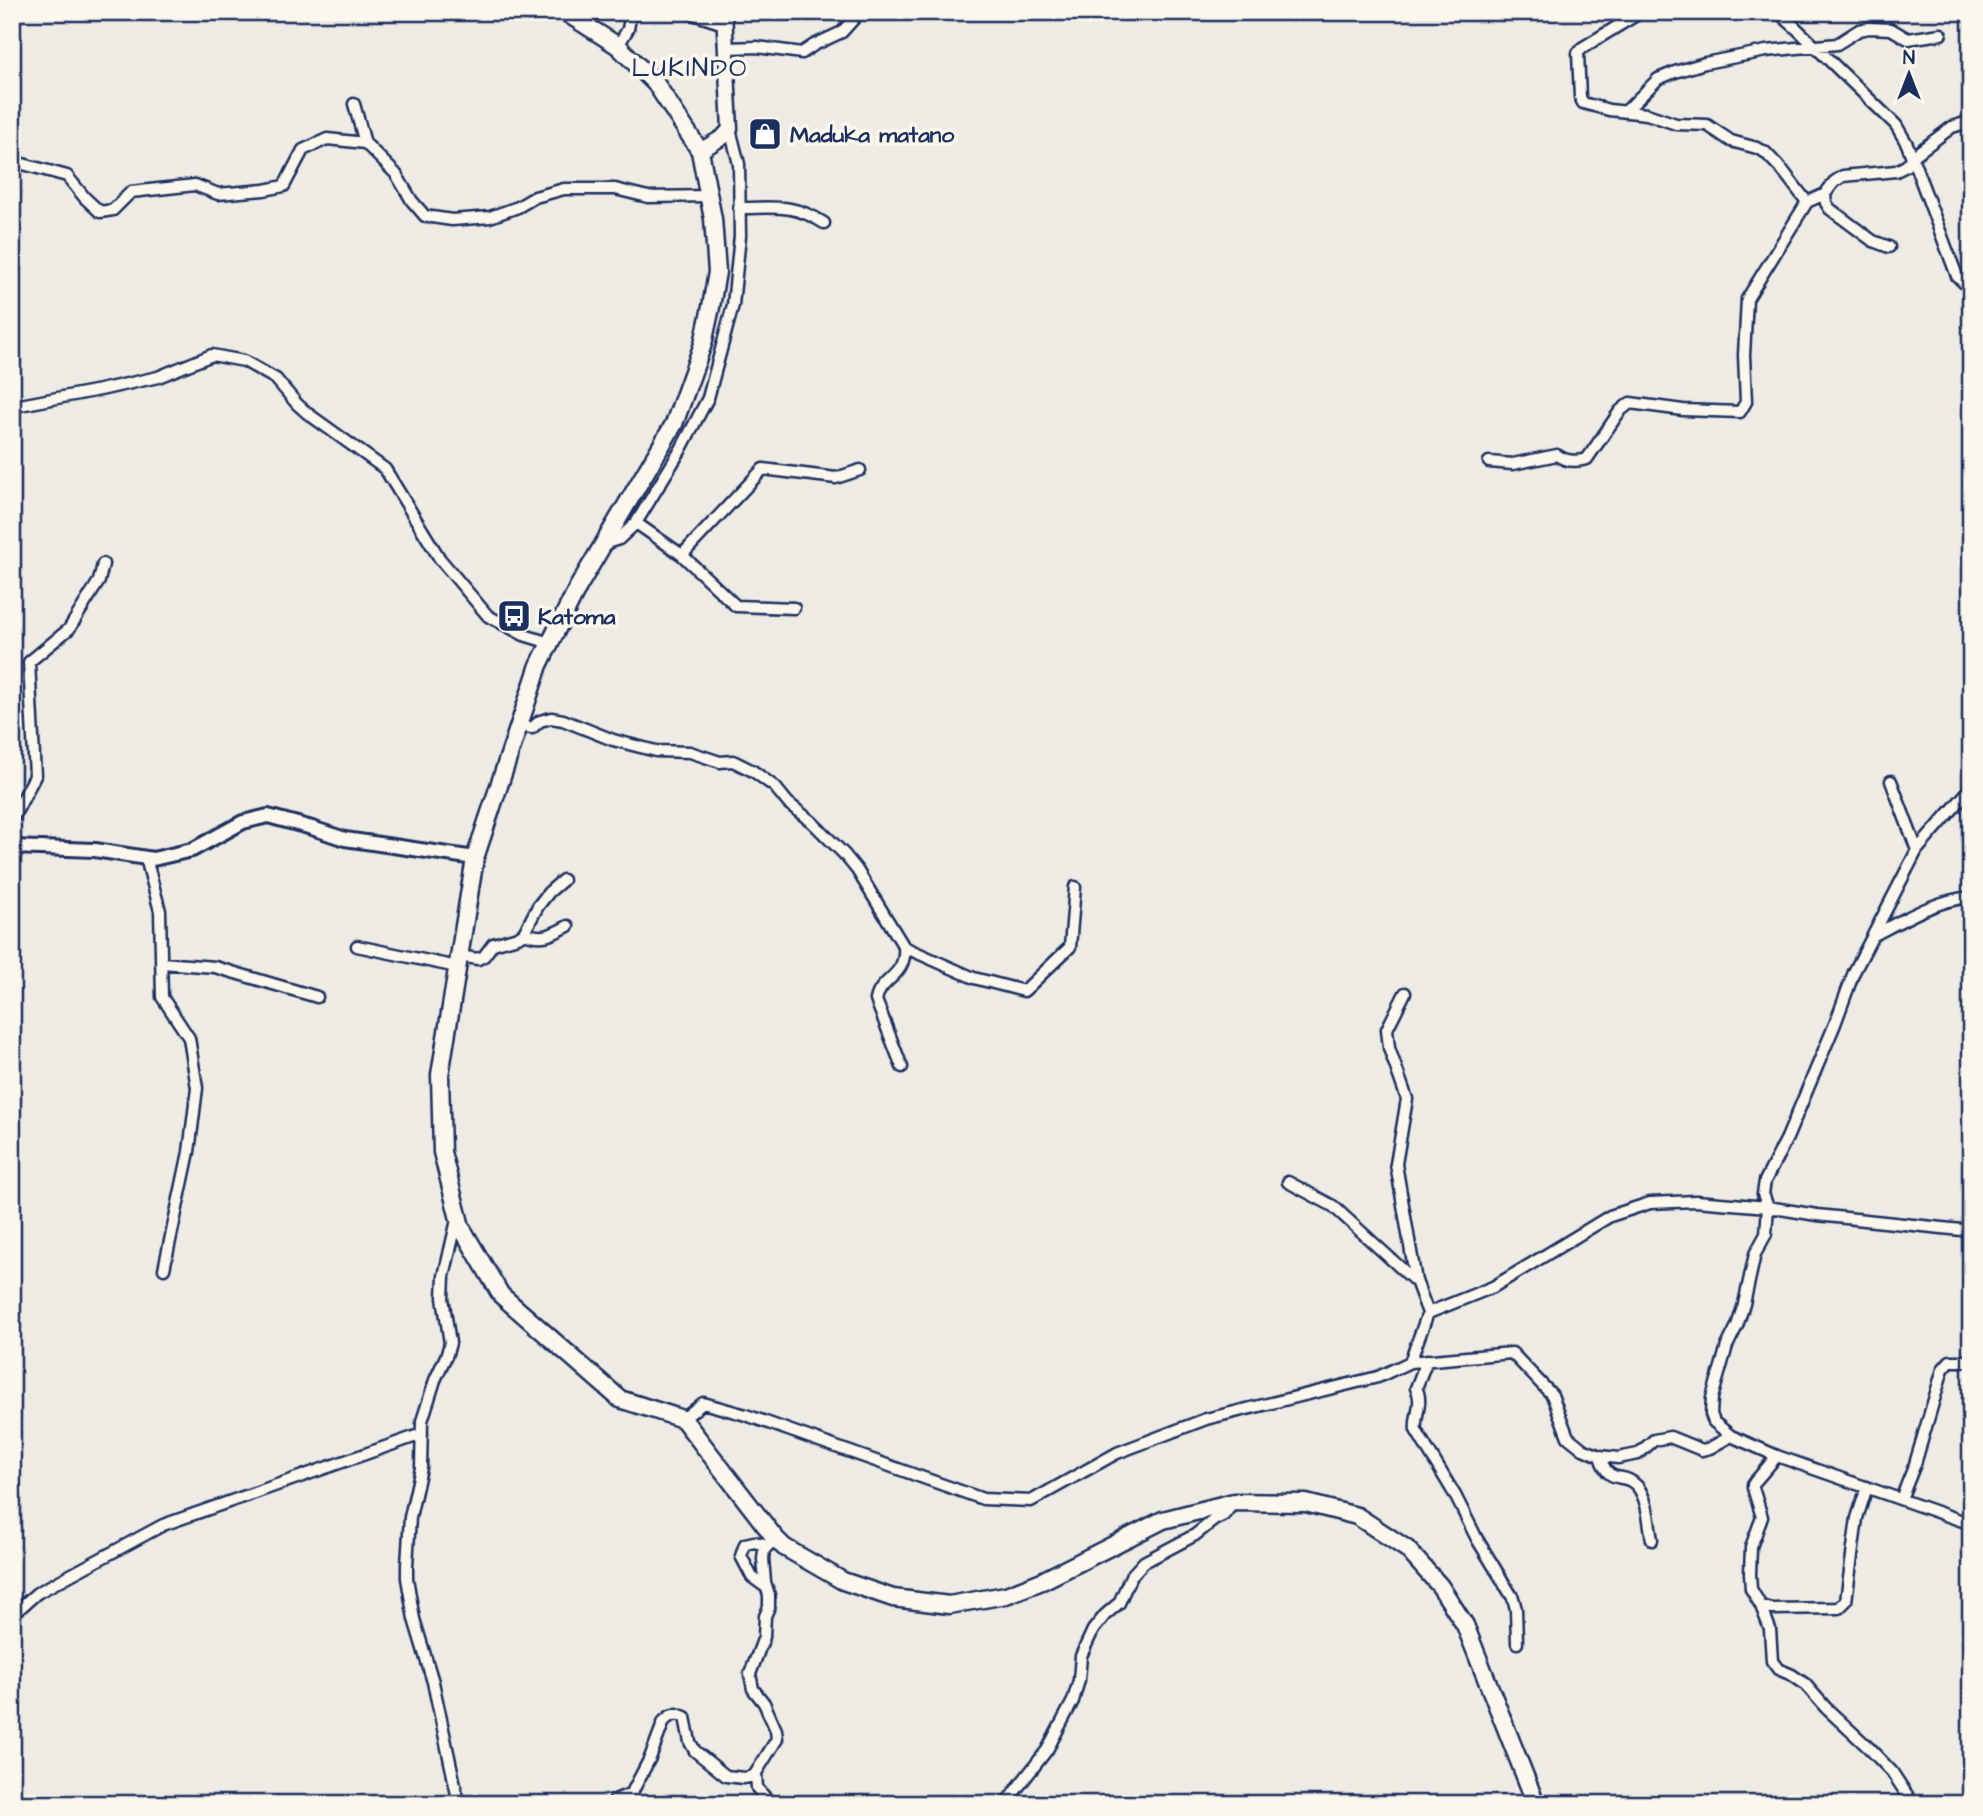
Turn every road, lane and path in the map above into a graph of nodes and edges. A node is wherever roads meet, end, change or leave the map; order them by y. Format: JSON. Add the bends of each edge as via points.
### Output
{"nodes":[{"id":1,"x":565,"y":12,"type":"edge"},
{"id":2,"x":631,"y":12,"type":"edge"},
{"id":3,"x":687,"y":12,"type":"edge"},
{"id":4,"x":860,"y":12,"type":"edge"},
{"id":5,"x":1641,"y":12,"type":"edge"},
{"id":6,"x":1778,"y":12,"type":"edge"},
{"id":7,"x":724,"y":18,"type":"edge"},
{"id":8,"x":1941,"y":34,"type":"dead end"},
{"id":9,"x":618,"y":46,"type":"junction"},
{"id":10,"x":1814,"y":46,"type":"junction"},
{"id":11,"x":727,"y":48,"type":"junction"},
{"id":12,"x":354,"y":104,"type":"dead end"},
{"id":13,"x":1625,"y":113,"type":"junction"},
{"id":14,"x":1971,"y":121,"type":"edge"},
{"id":15,"x":730,"y":129,"type":"junction"},
{"id":16,"x":365,"y":143,"type":"junction"},
{"id":17,"x":700,"y":151,"type":"junction"},
{"id":18,"x":1912,"y":158,"type":"junction"},
{"id":19,"x":12,"y":162,"type":"edge"},
{"id":20,"x":1825,"y":194,"type":"junction"},
{"id":21,"x":709,"y":196,"type":"junction"},
{"id":22,"x":1807,"y":202,"type":"junction"},
{"id":23,"x":740,"y":208,"type":"junction"},
{"id":24,"x":824,"y":223,"type":"dead end"},
{"id":25,"x":1889,"y":247,"type":"dead end"},
{"id":26,"x":1971,"y":288,"type":"edge"},
{"id":27,"x":12,"y":405,"type":"edge"},
{"id":28,"x":1489,"y":463,"type":"dead end"},
{"id":29,"x":860,"y":470,"type":"dead end"},
{"id":30,"x":636,"y":523,"type":"junction"},
{"id":31,"x":603,"y":544,"type":"junction"},
{"id":32,"x":682,"y":555,"type":"junction"},
{"id":33,"x":103,"y":564,"type":"dead end"},
{"id":34,"x":794,"y":608,"type":"dead end"},
{"id":35,"x":550,"y":643,"type":"junction"},
{"id":36,"x":519,"y":726,"type":"junction"},
{"id":37,"x":1892,"y":781,"type":"dead end"},
{"id":38,"x":1971,"y":788,"type":"edge"},
{"id":39,"x":12,"y":820,"type":"edge"},
{"id":40,"x":12,"y":847,"type":"edge"},
{"id":41,"x":1917,"y":850,"type":"junction"},
{"id":42,"x":146,"y":858,"type":"junction"},
{"id":43,"x":475,"y":858,"type":"junction"},
{"id":44,"x":563,"y":880,"type":"dead end"},
{"id":45,"x":1075,"y":887,"type":"dead end"},
{"id":46,"x":1971,"y":897,"type":"edge"},
{"id":47,"x":568,"y":926,"type":"dead end"},
{"id":48,"x":524,"y":933,"type":"junction"},
{"id":49,"x":1873,"y":935,"type":"junction"},
{"id":50,"x":357,"y":946,"type":"dead end"},
{"id":51,"x":904,"y":947,"type":"junction"},
{"id":52,"x":458,"y":962,"type":"junction"},
{"id":53,"x":161,"y":963,"type":"junction"},
{"id":54,"x":1405,"y":993,"type":"dead end"},
{"id":55,"x":317,"y":998,"type":"dead end"},
{"id":56,"x":902,"y":1067,"type":"dead end"},
{"id":57,"x":1288,"y":1182,"type":"dead end"},
{"id":58,"x":1768,"y":1207,"type":"junction"},
{"id":59,"x":458,"y":1217,"type":"junction"},
{"id":60,"x":1971,"y":1231,"type":"edge"},
{"id":61,"x":164,"y":1269,"type":"dead end"},
{"id":62,"x":1416,"y":1281,"type":"junction"},
{"id":63,"x":1429,"y":1313,"type":"junction"},
{"id":64,"x":1427,"y":1360,"type":"junction"},
{"id":65,"x":1971,"y":1361,"type":"edge"},
{"id":66,"x":1410,"y":1362,"type":"junction"},
{"id":67,"x":683,"y":1419,"type":"junction"},
{"id":68,"x":422,"y":1434,"type":"junction"},
{"id":69,"x":1731,"y":1436,"type":"junction"},
{"id":70,"x":1600,"y":1456,"type":"junction"},
{"id":71,"x":1776,"y":1456,"type":"junction"},
{"id":72,"x":1867,"y":1488,"type":"junction"},
{"id":73,"x":1901,"y":1499,"type":"junction"},
{"id":74,"x":1234,"y":1502,"type":"junction"},
{"id":75,"x":1971,"y":1524,"type":"edge"},
{"id":76,"x":1652,"y":1540,"type":"dead end"},
{"id":77,"x":772,"y":1542,"type":"junction"},
{"id":78,"x":767,"y":1588,"type":"junction"},
{"id":79,"x":1761,"y":1606,"type":"junction"},
{"id":80,"x":12,"y":1615,"type":"edge"},
{"id":81,"x":1517,"y":1643,"type":"dead end"},
{"id":82,"x":756,"y":1773,"type":"junction"},
{"id":83,"x":632,"y":1793,"type":"junction"},
{"id":84,"x":460,"y":1804,"type":"edge"},
{"id":85,"x":611,"y":1804,"type":"edge"},
{"id":86,"x":626,"y":1804,"type":"edge"},
{"id":87,"x":771,"y":1804,"type":"edge"},
{"id":88,"x":1005,"y":1804,"type":"edge"},
{"id":89,"x":1536,"y":1804,"type":"edge"},
{"id":90,"x":1913,"y":1804,"type":"edge"}],
"edges":[{"from":1,"to":9,"type":"highway"},
{"from":2,"to":9,"type":"street"},
{"from":3,"to":7,"type":"street"},
{"from":4,"to":11,"type":"street","via":[[842,32],[802,53]]},
{"from":5,"to":13,"type":"street","via":[[1578,53],[1583,103]]},
{"from":6,"to":10,"type":"street"},
{"from":7,"to":11,"type":"main road"},
{"from":8,"to":10,"type":"street","via":[[1908,39],[1891,29],[1869,28],[1838,44]]},
{"from":9,"to":17,"type":"highway","via":[[656,84]]},
{"from":10,"to":13,"type":"street","via":[[1732,57],[1665,75]]},
{"from":10,"to":18,"type":"street","via":[[1896,125]]},
{"from":11,"to":15,"type":"main road"},
{"from":12,"to":16,"type":"street"},
{"from":13,"to":22,"type":"street","via":[[1707,125],[1731,141],[1757,148],[1784,172]]},
{"from":14,"to":18,"type":"street","via":[[1952,127]]},
{"from":15,"to":17,"type":"main road"},
{"from":15,"to":23,"type":"street","via":[[739,164]]},
{"from":16,"to":19,"type":"street","via":[[327,139],[303,150],[284,186],[218,194],[195,185],[131,192],[113,210],[100,212],[67,176]]},
{"from":16,"to":21,"type":"street","via":[[396,174],[425,216],[452,220],[490,217],[565,188],[615,189],[648,197]]},
{"from":17,"to":21,"type":"highway"},
{"from":18,"to":20,"type":"street","via":[[1896,172],[1843,176]]},
{"from":18,"to":26,"type":"street","via":[[1957,276]]},
{"from":20,"to":22,"type":"street"},
{"from":20,"to":25,"type":"street","via":[[1830,209],[1873,241]]},
{"from":21,"to":31,"type":"highway","via":[[717,272],[703,344],[674,424]]},
{"from":22,"to":28,"type":"street","via":[[1747,299],[1746,402],[1740,412],[1630,403],[1587,459],[1563,460],[1557,455],[1513,464]]},
{"from":23,"to":24,"type":"street","via":[[781,207]]},
{"from":23,"to":30,"type":"street","via":[[733,305],[708,398]]},
{"from":27,"to":35,"type":"street","via":[[158,377],[212,355],[244,361],[276,379],[307,413],[385,469],[440,559],[488,615]]},
{"from":29,"to":32,"type":"street","via":[[836,478],[763,469]]},
{"from":30,"to":31,"type":"street","via":[[619,540]]},
{"from":30,"to":32,"type":"street"},
{"from":31,"to":35,"type":"highway"},
{"from":32,"to":34,"type":"street","via":[[736,606]]},
{"from":33,"to":39,"type":"street","via":[[99,581],[69,629],[29,662],[35,776]]},
{"from":35,"to":36,"type":"highway"},
{"from":36,"to":43,"type":"highway"},
{"from":36,"to":51,"type":"street","via":[[532,728],[551,718],[563,720],[613,740],[733,761],[753,771],[844,853]]},
{"from":37,"to":41,"type":"street"},
{"from":38,"to":41,"type":"street"},
{"from":40,"to":42,"type":"street","via":[[95,849]]},
{"from":41,"to":49,"type":"street"},
{"from":42,"to":43,"type":"street","via":[[192,850],[243,822],[268,817],[345,839]]},
{"from":42,"to":53,"type":"street","via":[[160,911]]},
{"from":43,"to":52,"type":"highway"},
{"from":44,"to":48,"type":"street","via":[[538,906]]},
{"from":45,"to":51,"type":"street","via":[[1070,947],[1024,991],[974,978]]},
{"from":46,"to":49,"type":"street","via":[[1931,906]]},
{"from":47,"to":48,"type":"street","via":[[547,937]]},
{"from":48,"to":52,"type":"street","via":[[493,944],[478,959]]},
{"from":49,"to":58,"type":"street","via":[[1765,1181]]},
{"from":50,"to":52,"type":"street"},
{"from":51,"to":56,"type":"street","via":[[900,968],[876,1000]]},
{"from":52,"to":59,"type":"highway","via":[[440,1075],[442,1152]]},
{"from":53,"to":55,"type":"street","via":[[215,967]]},
{"from":53,"to":61,"type":"street","via":[[162,998],[189,1038],[197,1088],[189,1152]]},
{"from":54,"to":62,"type":"street","via":[[1387,1029],[1407,1099],[1395,1164]]},
{"from":57,"to":62,"type":"street","via":[[1333,1206]]},
{"from":58,"to":60,"type":"street"},
{"from":58,"to":63,"type":"street","via":[[1696,1201],[1650,1203],[1610,1216],[1493,1287]]},
{"from":58,"to":69,"type":"street","via":[[1766,1234],[1755,1254],[1744,1304],[1712,1398],[1714,1422]]},
{"from":59,"to":67,"type":"highway","via":[[501,1295],[620,1399]]},
{"from":59,"to":68,"type":"street","via":[[444,1276],[450,1343],[422,1421]]},
{"from":62,"to":63,"type":"street"},
{"from":63,"to":66,"type":"street"},
{"from":64,"to":66,"type":"street"},
{"from":64,"to":70,"type":"street","via":[[1512,1353],[1552,1395],[1568,1437]]},
{"from":64,"to":81,"type":"street","via":[[1416,1388],[1420,1396],[1416,1430],[1513,1598]]},
{"from":65,"to":73,"type":"street","via":[[1950,1361],[1943,1369]]},
{"from":66,"to":67,"type":"street","via":[[1378,1377],[1206,1419],[1117,1454],[1031,1501],[984,1499],[703,1403]]},
{"from":67,"to":77,"type":"highway"},
{"from":68,"to":80,"type":"street","via":[[163,1525],[37,1593]]},
{"from":68,"to":84,"type":"street","via":[[407,1578]]},
{"from":69,"to":70,"type":"street","via":[[1702,1450],[1661,1437],[1639,1454]]},
{"from":69,"to":71,"type":"street"},
{"from":70,"to":76,"type":"street","via":[[1606,1472],[1634,1482],[1639,1489]]},
{"from":71,"to":72,"type":"street"},
{"from":71,"to":79,"type":"street","via":[[1753,1488],[1762,1517],[1751,1547],[1751,1589]]},
{"from":72,"to":73,"type":"street"},
{"from":72,"to":79,"type":"street","via":[[1857,1518],[1846,1601],[1839,1608]]},
{"from":73,"to":75,"type":"street"},
{"from":74,"to":77,"type":"highway","via":[[1163,1520],[1006,1595],[949,1605],[893,1598],[843,1581]]},
{"from":74,"to":88,"type":"street","via":[[1224,1515],[1144,1562],[1132,1576],[1119,1603],[1093,1630],[1064,1718]]},
{"from":74,"to":89,"type":"highway","via":[[1306,1503],[1357,1516],[1407,1549],[1440,1586],[1465,1625]]},
{"from":77,"to":78,"type":"street","via":[[763,1559]]},
{"from":77,"to":78,"type":"street","via":[[745,1544],[741,1556],[752,1577]]},
{"from":78,"to":82,"type":"street","via":[[765,1632],[750,1674],[777,1739]]},
{"from":79,"to":90,"type":"street","via":[[1770,1629],[1772,1661],[1778,1669],[1805,1684],[1892,1772]]},
{"from":82,"to":83,"type":"street","via":[[744,1779],[723,1774],[695,1751],[687,1721],[677,1714],[664,1721]]},
{"from":82,"to":87,"type":"street","via":[[757,1788]]},
{"from":83,"to":85,"type":"street"},
{"from":83,"to":86,"type":"street"}]}
